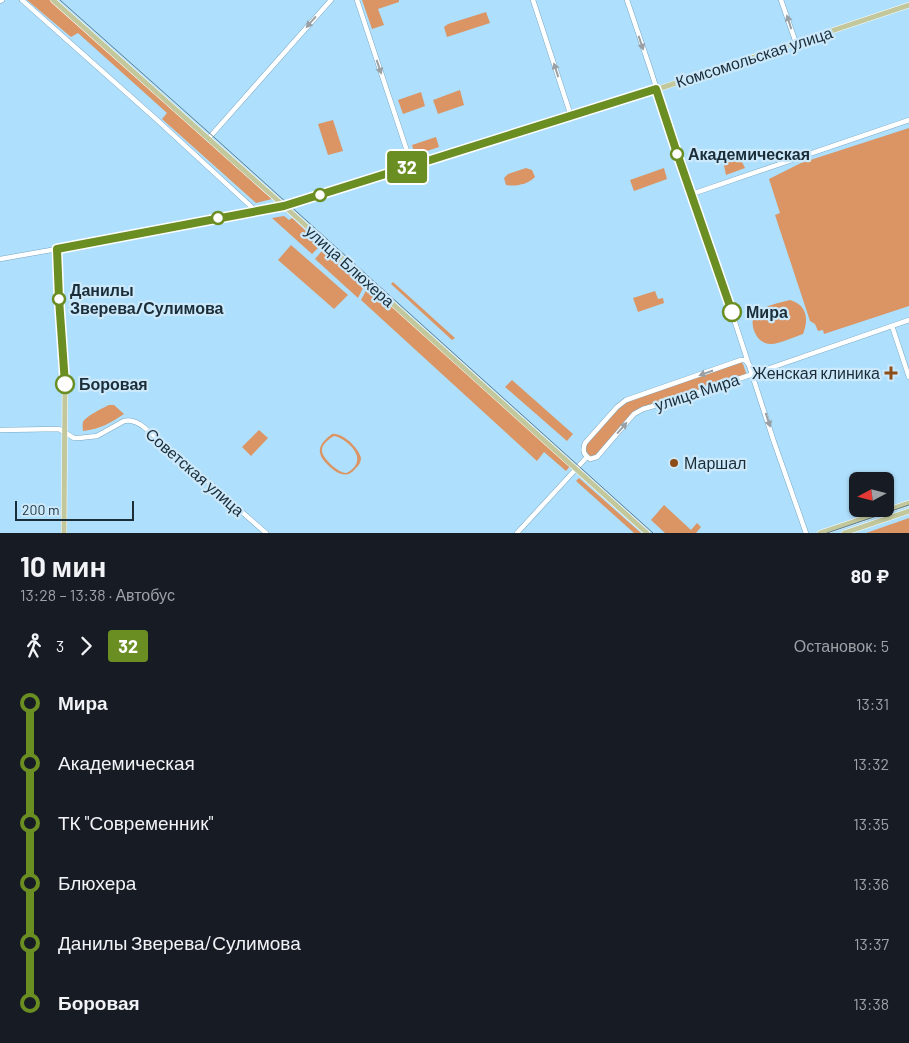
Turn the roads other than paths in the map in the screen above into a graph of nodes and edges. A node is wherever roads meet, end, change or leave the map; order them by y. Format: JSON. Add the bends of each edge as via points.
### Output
{"nodes":[{"id":1,"x":22,"y":0,"type":"edge"},
{"id":2,"x":53,"y":0,"type":"edge"},
{"id":3,"x":331,"y":0,"type":"edge"},
{"id":4,"x":357,"y":0,"type":"edge"},
{"id":5,"x":533,"y":0,"type":"edge"},
{"id":6,"x":627,"y":0,"type":"edge"},
{"id":7,"x":781,"y":0,"type":"edge"},
{"id":8,"x":909,"y":5,"type":"edge"},
{"id":9,"x":796,"y":43,"type":"junction"},
{"id":10,"x":656,"y":89,"type":"junction"},
{"id":11,"x":571,"y":116,"type":"junction"},
{"id":12,"x":909,"y":120,"type":"edge"},
{"id":13,"x":208,"y":139,"type":"junction"},
{"id":14,"x":412,"y":166,"type":"junction"},
{"id":15,"x":692,"y":194,"type":"junction"},
{"id":16,"x":284,"y":206,"type":"junction"},
{"id":17,"x":256,"y":211,"type":"junction"},
{"id":18,"x":57,"y":249,"type":"junction"},
{"id":19,"x":0,"y":259,"type":"edge"},
{"id":20,"x":909,"y":320,"type":"edge"},
{"id":21,"x":892,"y":326,"type":"junction"},
{"id":22,"x":750,"y":366,"type":"junction"},
{"id":23,"x":753,"y":374,"type":"junction"},
{"id":24,"x":909,"y":377,"type":"edge"},
{"id":25,"x":0,"y":430,"type":"edge"},
{"id":26,"x":65,"y":433,"type":"junction"},
{"id":27,"x":588,"y":457,"type":"junction"},
{"id":28,"x":576,"y":469,"type":"junction"},
{"id":29,"x":909,"y":503,"type":"edge"},
{"id":30,"x":909,"y":511,"type":"edge"},
{"id":31,"x":260,"y":528,"type":"junction"},
{"id":32,"x":256,"y":532,"type":"edge"},
{"id":33,"x":64,"y":533,"type":"edge"},
{"id":34,"x":266,"y":533,"type":"edge"},
{"id":35,"x":516,"y":533,"type":"edge"},
{"id":36,"x":647,"y":533,"type":"edge"},
{"id":37,"x":806,"y":533,"type":"edge"},
{"id":38,"x":820,"y":533,"type":"edge"},
{"id":39,"x":844,"y":533,"type":"edge"}],
"edges":[{"from":1,"to":17,"type":"street"},
{"from":2,"to":13,"type":"main road","name":"улица Блюхера"},
{"from":3,"to":13,"type":"street","one_way":true},
{"from":4,"to":14,"type":"street","one_way":true},
{"from":11,"to":5,"type":"street","one_way":true},
{"from":6,"to":10,"type":"street","one_way":true},
{"from":9,"to":7,"type":"street","one_way":true},
{"from":8,"to":9,"type":"main road","name":"Комсомольская улица"},
{"from":9,"to":10,"type":"main road","name":"Комсомольская улица"},
{"from":10,"to":11,"type":"main road","name":"Комсомольская улица"},
{"from":10,"to":15,"type":"street"},
{"from":11,"to":14,"type":"main road","name":"Комсомольская улица"},
{"from":12,"to":15,"type":"street"},
{"from":13,"to":16,"type":"main road","name":"улица Блюхера"},
{"from":14,"to":16,"type":"main road","name":"Комсомольская улица"},
{"from":15,"to":22,"type":"street"},
{"from":16,"to":17,"type":"main road","name":"Комсомольская улица"},
{"from":16,"to":28,"type":"main road","name":"улица Блюхера"},
{"from":17,"to":18,"type":"main road","name":"Комсомольская улица"},
{"from":18,"to":19,"type":"street"},
{"from":18,"to":26,"type":"main road"},
{"from":20,"to":21,"type":"street","name":"улица Мира"},
{"from":21,"to":23,"type":"street","name":"улица Мира"},
{"from":21,"to":24,"type":"street"},
{"from":22,"to":23,"type":"street"},
{"from":22,"to":27,"type":"street","name":"улица Мира","one_way":true,"via":[[741,360],[626,400],[585,443],[583,450]]},
{"from":27,"to":23,"type":"street","name":"улица Мира","one_way":true,"via":[[597,456],[638,412]]},
{"from":23,"to":37,"type":"street","one_way":true},
{"from":25,"to":26,"type":"street","name":"Советская улица","via":[[59,429]]},
{"from":26,"to":31,"type":"street","name":"Советская улица","via":[[74,438],[94,437],[124,421],[137,423]]},
{"from":26,"to":33,"type":"main road"},
{"from":27,"to":28,"type":"street","name":"улица Мира"},
{"from":28,"to":35,"type":"street","name":"улица Мира"},
{"from":28,"to":36,"type":"main road","name":"улица Блюхера"},
{"from":29,"to":38,"type":"main road"},
{"from":30,"to":39,"type":"main road"},
{"from":31,"to":32,"type":"street"},
{"from":31,"to":34,"type":"street","name":"Советская улица"}]}
